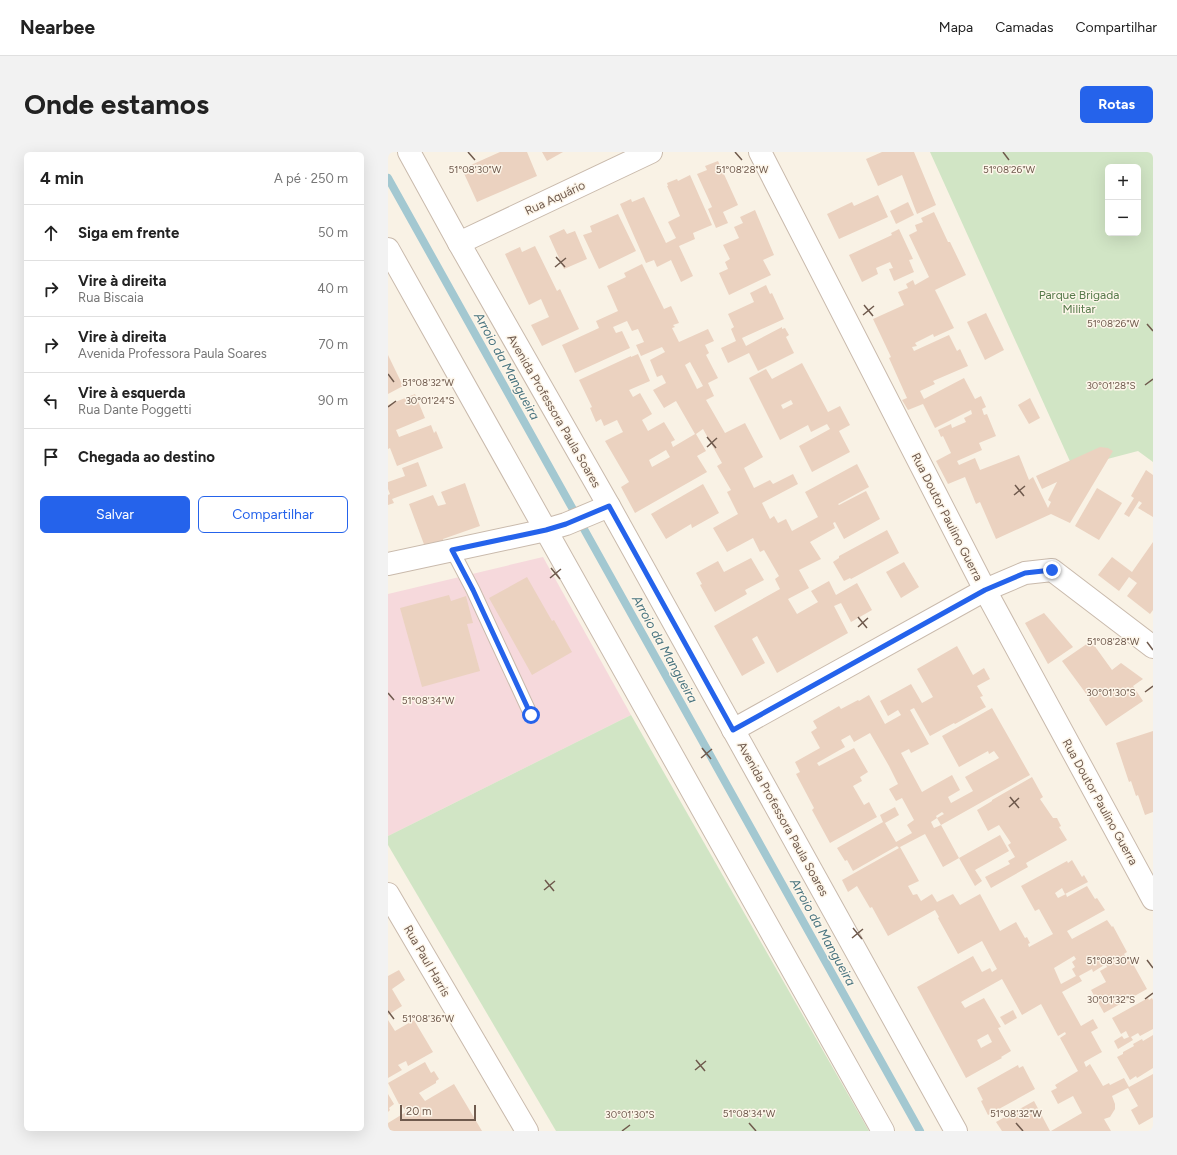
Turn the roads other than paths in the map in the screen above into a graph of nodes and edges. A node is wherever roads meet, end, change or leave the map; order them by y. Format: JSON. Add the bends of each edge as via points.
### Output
{"nodes":[{"id":1,"x":409,"y":152,"type":"edge"},
{"id":2,"x":651,"y":152,"type":"edge"},
{"id":3,"x":760,"y":152,"type":"edge"},
{"id":4,"x":459,"y":243,"type":"junction"},
{"id":5,"x":388,"y":249,"type":"edge"},
{"id":6,"x":609,"y":506,"type":"junction"},
{"id":7,"x":556,"y":527,"type":"junction"},
{"id":8,"x":452,"y":550,"type":"junction"},
{"id":9,"x":388,"y":564,"type":"edge"},
{"id":10,"x":985,"y":590,"type":"junction"},
{"id":11,"x":1153,"y":647,"type":"edge"},
{"id":12,"x":531,"y":715,"type":"dead end"},
{"id":13,"x":733,"y":730,"type":"junction"},
{"id":14,"x":388,"y":894,"type":"edge"},
{"id":15,"x":1153,"y":899,"type":"edge"},
{"id":16,"x":527,"y":1131,"type":"edge"},
{"id":17,"x":883,"y":1131,"type":"edge"},
{"id":18,"x":956,"y":1131,"type":"edge"}],
"edges":[{"from":1,"to":4,"type":"street","name":"Avenida Professora Paula Soares"},
{"from":2,"to":4,"type":"street","name":"Rua Aquário"},
{"from":3,"to":10,"type":"street","name":"Rua Doutor Paulino Guerra"},
{"from":4,"to":6,"type":"street","name":"Avenida Professora Paula Soares"},
{"from":5,"to":7,"type":"street"},
{"from":6,"to":7,"type":"street"},
{"from":6,"to":13,"type":"street","name":"Avenida Professora Paula Soares"},
{"from":7,"to":8,"type":"street"},
{"from":7,"to":17,"type":"street"},
{"from":8,"to":9,"type":"street"},
{"from":8,"to":12,"type":"lane"},
{"from":10,"to":11,"type":"street","via":[[1025,573],[1052,570]]},
{"from":10,"to":13,"type":"street"},
{"from":10,"to":15,"type":"street","name":"Rua Doutor Paulino Guerra"},
{"from":13,"to":18,"type":"street","name":"Avenida Professora Paula Soares"},
{"from":14,"to":16,"type":"street","name":"Rua Paul Harris"}]}
